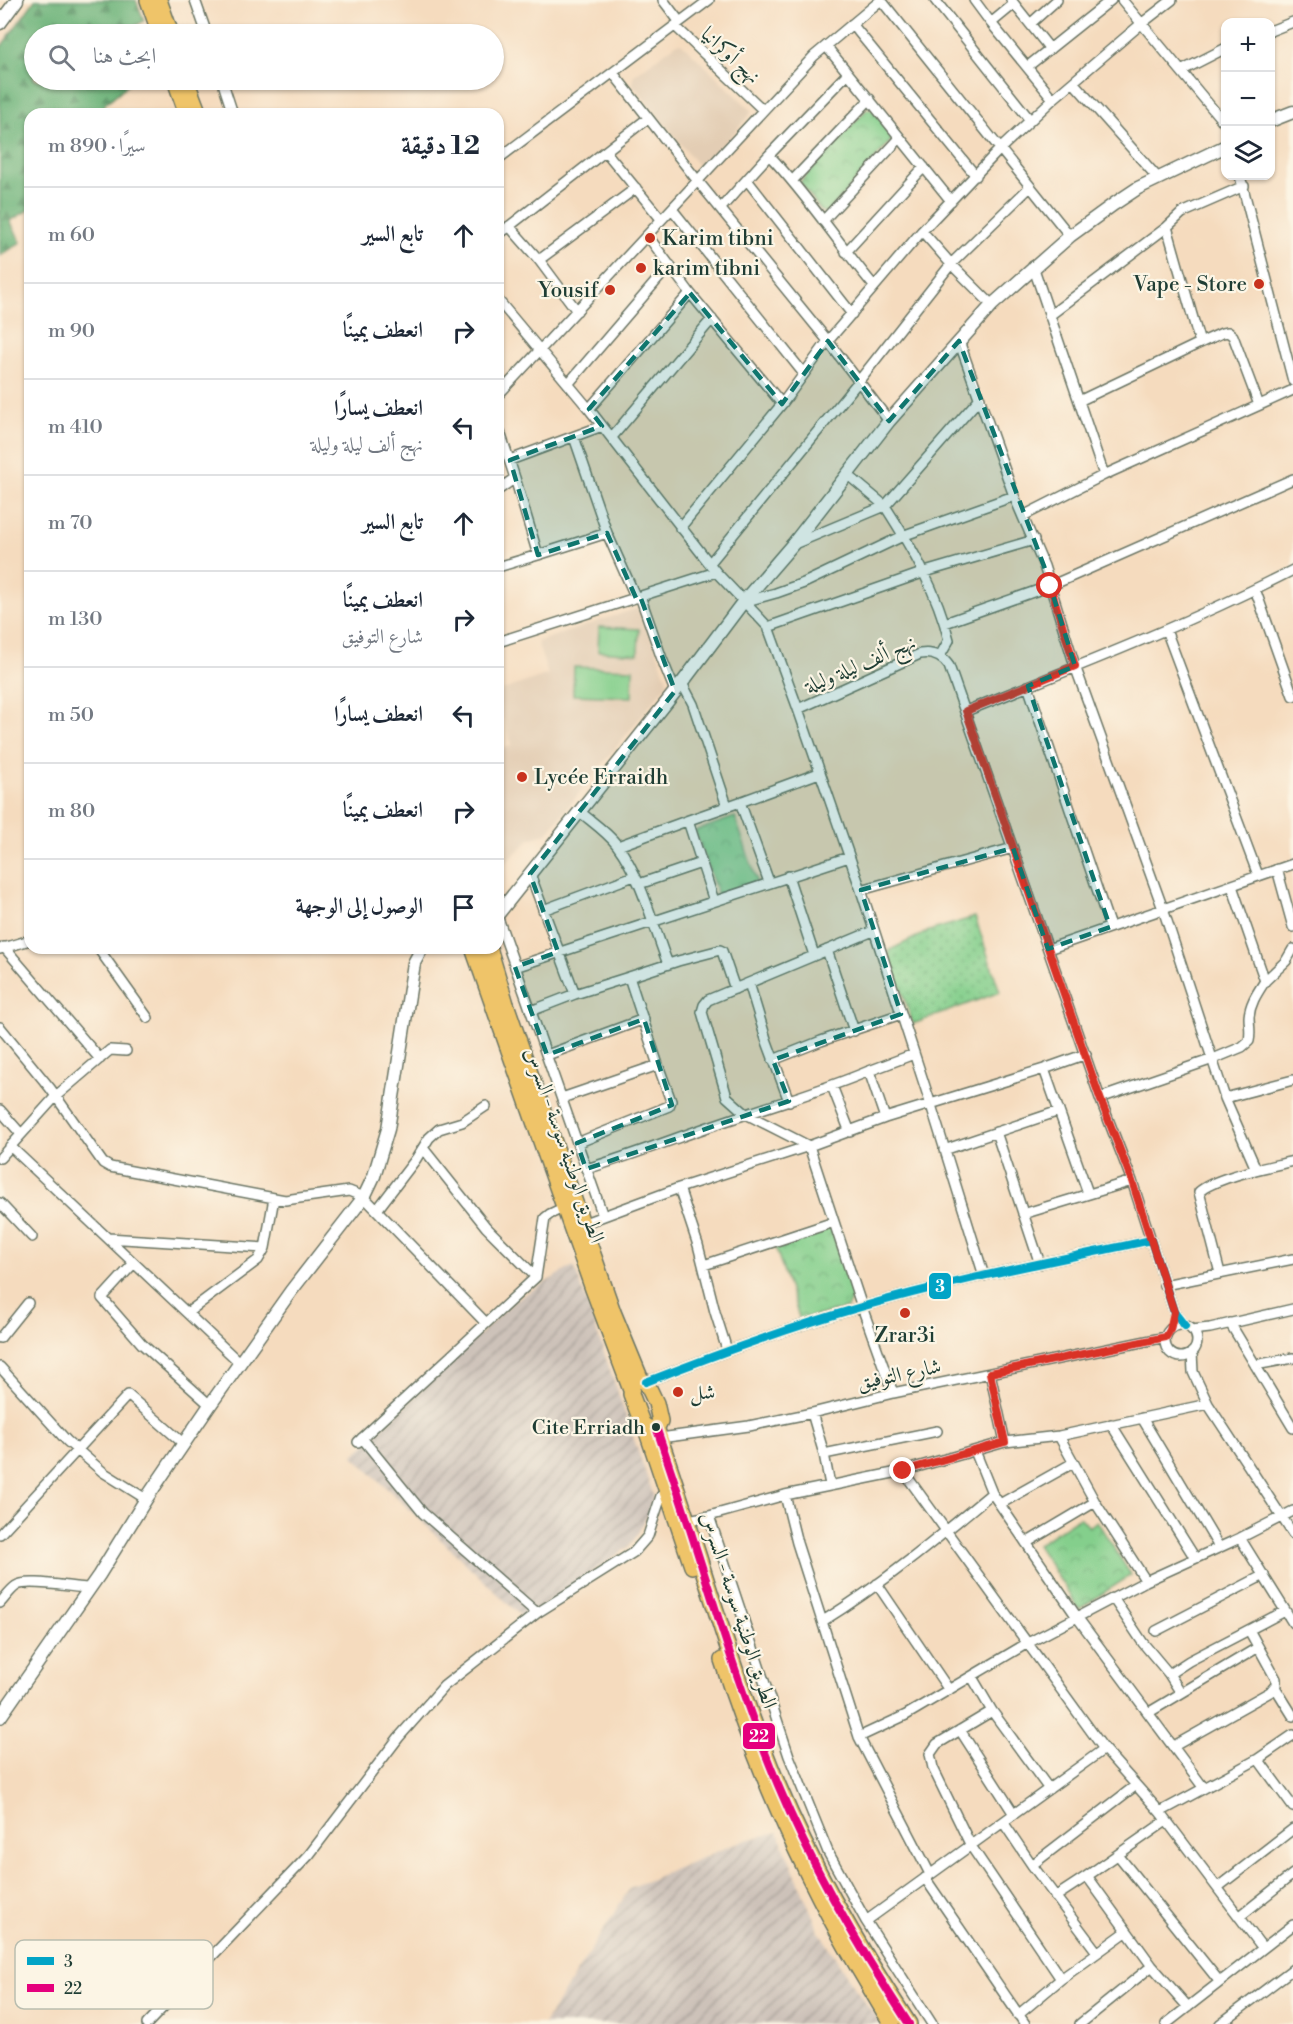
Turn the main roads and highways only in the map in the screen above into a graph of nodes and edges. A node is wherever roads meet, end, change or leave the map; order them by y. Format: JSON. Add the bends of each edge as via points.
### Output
{"nodes":[{"id":1,"x":148,"y":0,"type":"edge"},
{"id":2,"x":159,"y":0,"type":"edge"},
{"id":3,"x":156,"y":24,"type":"edge"},
{"id":4,"x":167,"y":24,"type":"edge"},
{"id":5,"x":179,"y":90,"type":"edge"},
{"id":6,"x":190,"y":90,"type":"edge"},
{"id":7,"x":185,"y":108,"type":"edge"},
{"id":8,"x":197,"y":108,"type":"edge"},
{"id":9,"x":475,"y":954,"type":"edge"},
{"id":10,"x":491,"y":954,"type":"edge"},
{"id":11,"x":639,"y":1384,"type":"junction"},
{"id":12,"x":654,"y":1431,"type":"junction"},
{"id":13,"x":892,"y":2024,"type":"edge"},
{"id":14,"x":909,"y":2024,"type":"edge"}],
"edges":[{"from":1,"to":3,"type":"highway"},
{"from":2,"to":4,"type":"highway"},
{"from":5,"to":7,"type":"highway"},
{"from":6,"to":8,"type":"highway"},
{"from":9,"to":11,"type":"highway","name":"الطريق الوطنية سوسة - السرس","via":[[600,1309]]},
{"from":10,"to":11,"type":"highway","name":"الطريق الوطنية سوسة - السرس"},
{"from":11,"to":12,"type":"highway","via":[[636,1409]]},
{"from":12,"to":13,"type":"highway","name":"الطريق الوطنية سوسة - السرس","via":[[666,1492],[768,1790],[816,1895]]},
{"from":12,"to":14,"type":"highway","name":"الطريق الوطنية سوسة - السرس","via":[[778,1785],[840,1912]]}]}
